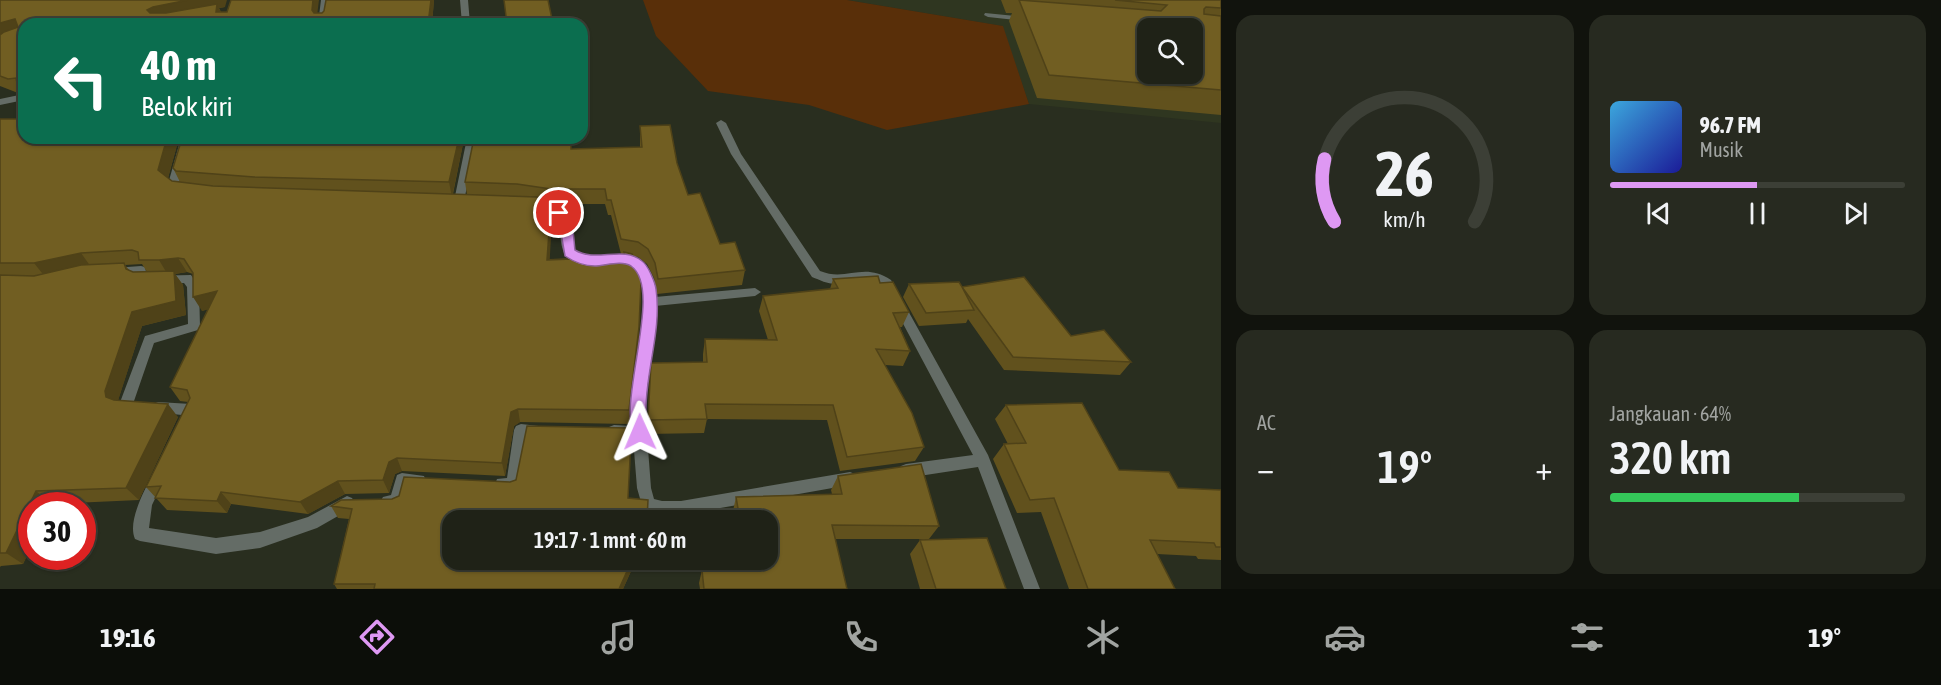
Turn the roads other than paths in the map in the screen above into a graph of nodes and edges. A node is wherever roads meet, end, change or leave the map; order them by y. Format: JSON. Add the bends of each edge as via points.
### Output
{"nodes":[{"id":1,"x":325,"y":0,"type":"edge"},
{"id":2,"x":464,"y":0,"type":"edge"},
{"id":3,"x":988,"y":15,"type":"dead end"},
{"id":4,"x":323,"y":18,"type":"edge"},
{"id":5,"x":466,"y":18,"type":"edge"},
{"id":6,"x":1033,"y":19,"type":"edge"},
{"id":7,"x":18,"y":98,"type":"edge"},
{"id":8,"x":0,"y":102,"type":"edge"},
{"id":9,"x":721,"y":123,"type":"dead end"},
{"id":10,"x":184,"y":144,"type":"edge"},
{"id":11,"x":471,"y":144,"type":"edge"},
{"id":12,"x":194,"y":192,"type":"edge"},
{"id":13,"x":459,"y":201,"type":"edge"},
{"id":14,"x":526,"y":206,"type":"edge"},
{"id":15,"x":101,"y":272,"type":"edge"},
{"id":16,"x":755,"y":292,"type":"dead end"},
{"id":17,"x":649,"y":302,"type":"junction"},
{"id":18,"x":181,"y":431,"type":"edge"},
{"id":19,"x":558,"y":431,"type":"edge"},
{"id":20,"x":604,"y":431,"type":"edge"},
{"id":21,"x":640,"y":432,"type":"junction"},
{"id":22,"x":983,"y":460,"type":"junction"},
{"id":23,"x":165,"y":463,"type":"edge"},
{"id":24,"x":889,"y":474,"type":"edge"},
{"id":25,"x":866,"y":477,"type":"edge"},
{"id":26,"x":436,"y":482,"type":"edge"},
{"id":27,"x":492,"y":484,"type":"edge"},
{"id":28,"x":1032,"y":589,"type":"edge"}],
"edges":[{"from":1,"to":4,"type":"street"},
{"from":2,"to":5,"type":"street"},
{"from":3,"to":6,"type":"street"},
{"from":7,"to":8,"type":"street"},
{"from":9,"to":22,"type":"street","via":[[736,154],[816,274],[842,281],[868,273],[887,283]]},
{"from":10,"to":12,"type":"street","via":[[173,184],[180,190]]},
{"from":11,"to":13,"type":"street"},
{"from":14,"to":17,"type":"street","via":[[559,213],[565,220],[569,252],[580,259],[627,259],[639,265],[649,287]]},
{"from":15,"to":18,"type":"street","via":[[141,270],[142,280],[187,278],[193,287],[194,327],[149,340],[126,405],[191,410]]},
{"from":16,"to":17,"type":"street"},
{"from":17,"to":21,"type":"street","via":[[638,409]]},
{"from":19,"to":27,"type":"street","via":[[521,430],[513,485]]},
{"from":20,"to":21,"type":"street"},
{"from":21,"to":25,"type":"street","via":[[648,504],[662,508],[710,504]]},
{"from":22,"to":24,"type":"street"},
{"from":22,"to":28,"type":"street"},
{"from":23,"to":26,"type":"street","via":[[145,505],[140,534],[216,546],[260,540],[312,523],[345,503],[397,502],[402,480]]}]}
